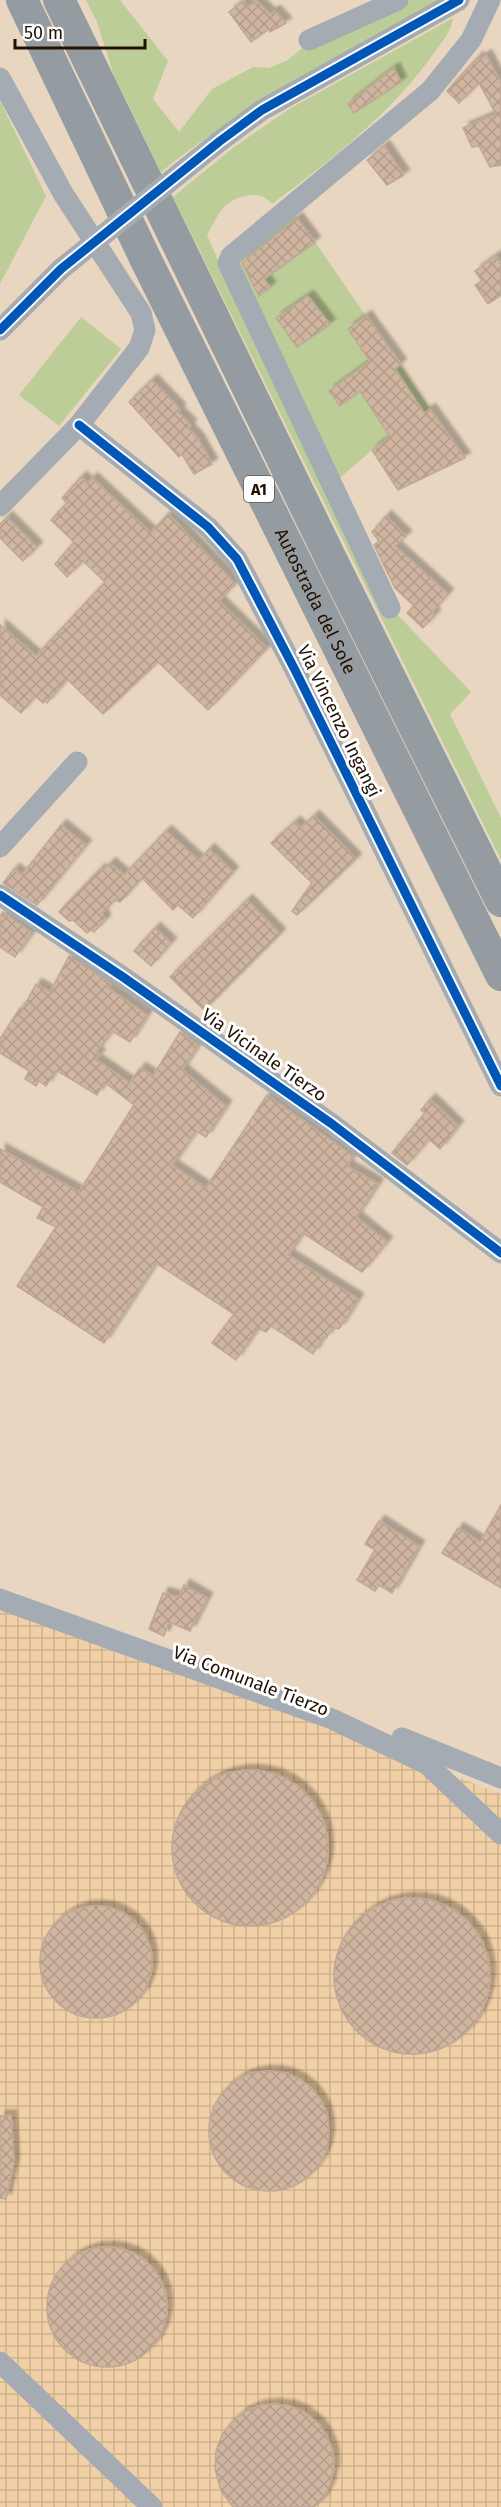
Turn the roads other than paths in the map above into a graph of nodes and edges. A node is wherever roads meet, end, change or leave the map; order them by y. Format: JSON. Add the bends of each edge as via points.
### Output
{"nodes":[{"id":1,"x":2,"y":0,"type":"edge"},
{"id":2,"x":22,"y":0,"type":"edge"},
{"id":3,"x":59,"y":0,"type":"edge"},
{"id":4,"x":399,"y":0,"type":"edge"},
{"id":5,"x":459,"y":0,"type":"edge"},
{"id":6,"x":489,"y":0,"type":"edge"},
{"id":7,"x":309,"y":40,"type":"dead end"},
{"id":8,"x":0,"y":78,"type":"edge"},
{"id":9,"x":145,"y":258,"type":"junction"},
{"id":10,"x":0,"y":330,"type":"edge"},
{"id":11,"x":79,"y":425,"type":"junction"},
{"id":12,"x":0,"y":506,"type":"edge"},
{"id":13,"x":390,"y":608,"type":"dead end"},
{"id":14,"x":77,"y":762,"type":"dead end"},
{"id":15,"x":0,"y":847,"type":"edge"},
{"id":16,"x":0,"y":895,"type":"edge"},
{"id":17,"x":501,"y":901,"type":"edge"},
{"id":18,"x":501,"y":975,"type":"edge"},
{"id":19,"x":501,"y":1086,"type":"edge"},
{"id":20,"x":501,"y":1253,"type":"edge"},
{"id":21,"x":0,"y":1586,"type":"edge"},
{"id":22,"x":0,"y":1599,"type":"edge"},
{"id":23,"x":501,"y":1779,"type":"edge"},
{"id":24,"x":501,"y":1834,"type":"edge"},
{"id":25,"x":0,"y":2362,"type":"edge"},
{"id":26,"x":152,"y":2507,"type":"edge"}],
"edges":[{"from":1,"to":9,"type":"highway"},
{"from":2,"to":9,"type":"highway","name":"Autostrada del Sole","number":"A1"},
{"from":3,"to":17,"type":"highway","name":"Autostrada del Sole","number":"A1"},
{"from":4,"to":7,"type":"street"},
{"from":5,"to":10,"type":"street","bridge":true,"via":[[262,110],[61,269]]},
{"from":6,"to":13,"type":"street","via":[[471,40],[430,91],[228,262]]},
{"from":8,"to":11,"type":"street","via":[[64,195],[144,322],[139,348]]},
{"from":9,"to":18,"type":"highway","name":"Autostrada del Sole","number":"A1"},
{"from":11,"to":12,"type":"street"},
{"from":11,"to":19,"type":"street","name":"Via Vincenzo Ingangi","via":[[208,527],[237,559]]},
{"from":14,"to":15,"type":"street"},
{"from":16,"to":20,"type":"street","name":"Via Vicinale Tierzo","via":[[332,1124]]},
{"from":21,"to":23,"type":"street","name":"Via Comunale Tierzo"},
{"from":22,"to":24,"type":"street","via":[[332,1719],[427,1764]]},
{"from":25,"to":26,"type":"street"}]}
